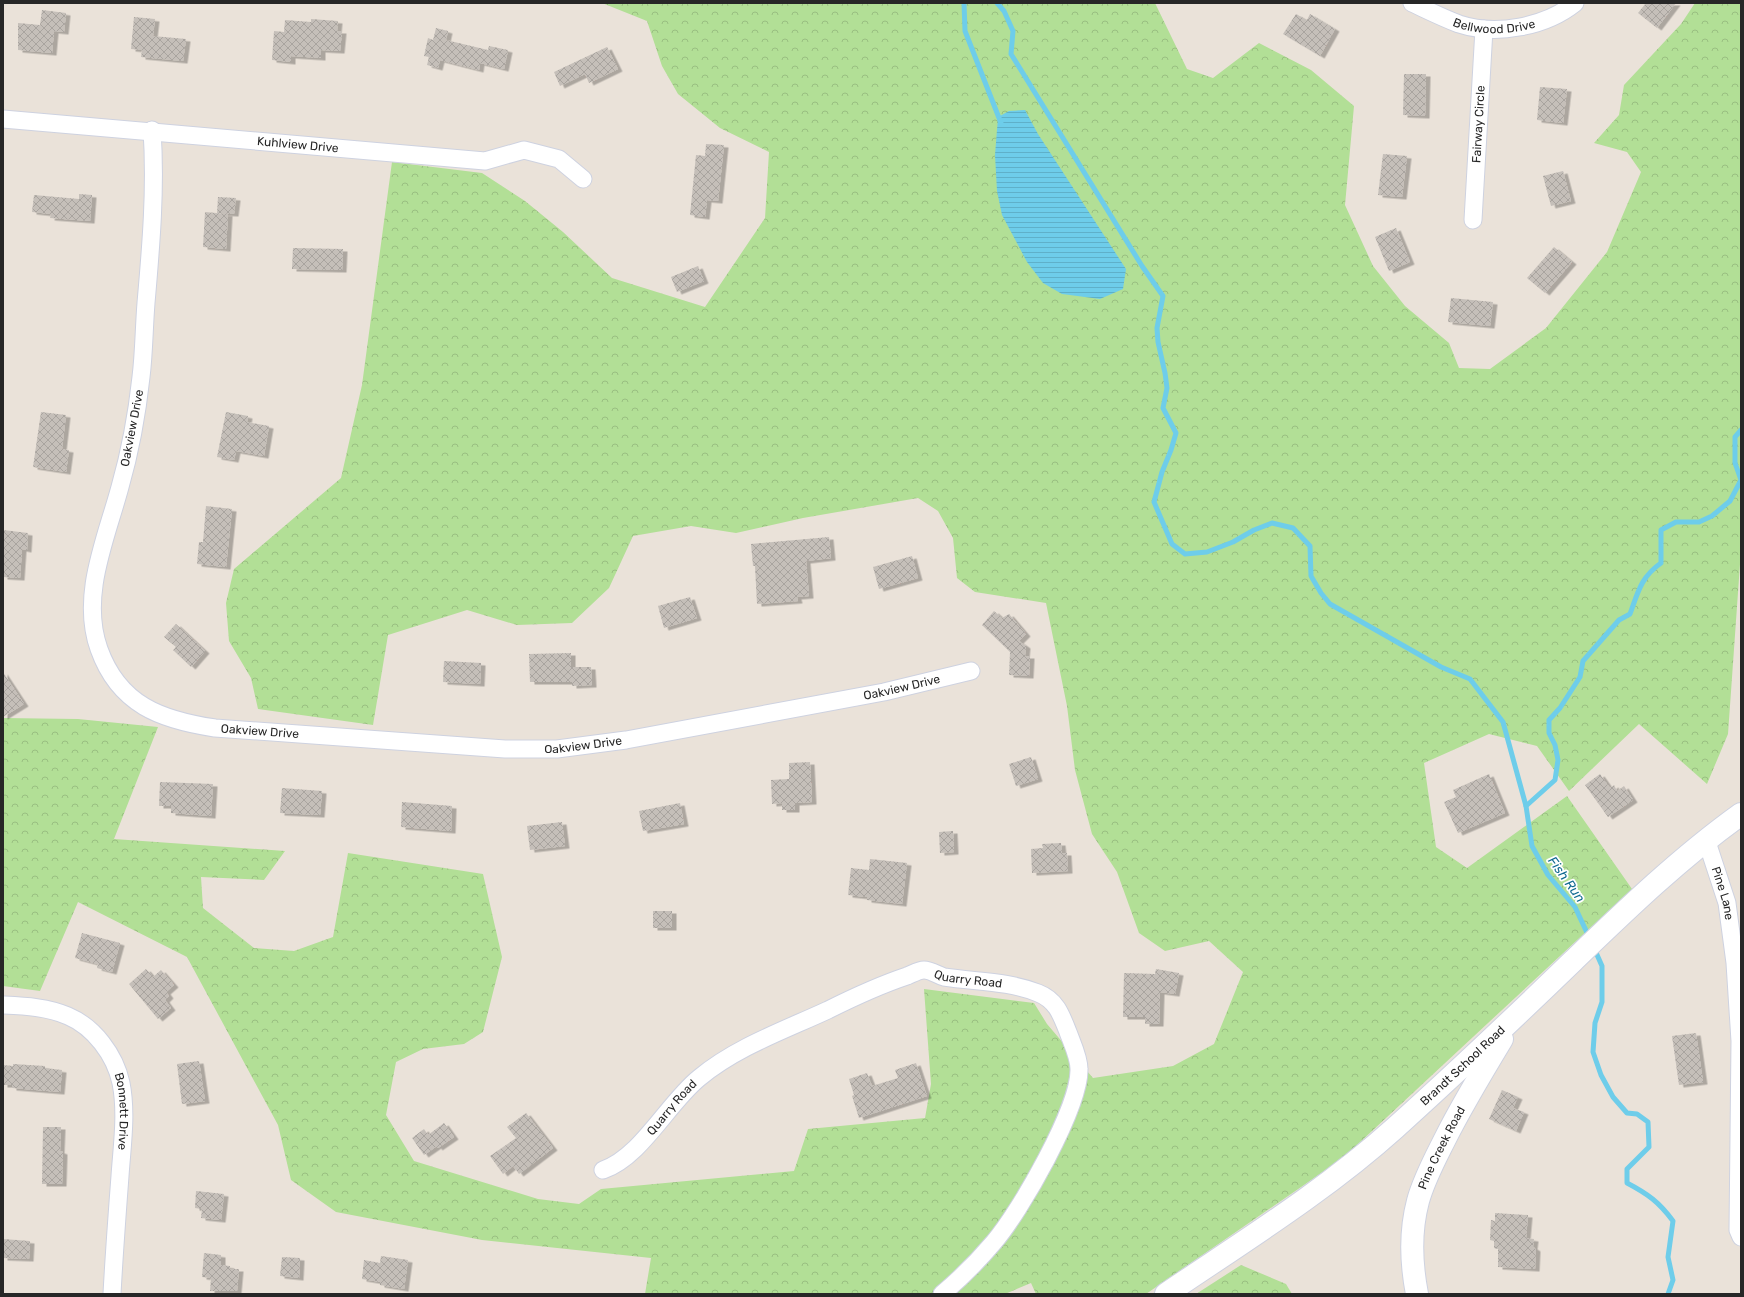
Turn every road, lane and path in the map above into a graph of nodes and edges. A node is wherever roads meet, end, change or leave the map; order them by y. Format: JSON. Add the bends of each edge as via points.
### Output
{"nodes":[{"id":1,"x":1412,"y":3,"type":"edge"},
{"id":2,"x":1576,"y":3,"type":"edge"},
{"id":3,"x":1484,"y":29,"type":"junction"},
{"id":4,"x":3,"y":119,"type":"edge"},
{"id":5,"x":152,"y":130,"type":"junction"},
{"id":6,"x":583,"y":179,"type":"dead end"},
{"id":7,"x":1473,"y":220,"type":"dead end"},
{"id":8,"x":971,"y":671,"type":"dead end"},
{"id":9,"x":1741,"y":814,"type":"edge"},
{"id":10,"x":1706,"y":839,"type":"junction"},
{"id":11,"x":3,"y":1004,"type":"edge"},
{"id":12,"x":1516,"y":1015,"type":"junction"},
{"id":13,"x":603,"y":1170,"type":"dead end"},
{"id":14,"x":1741,"y":1237,"type":"edge"},
{"id":15,"x":112,"y":1294,"type":"edge"},
{"id":16,"x":942,"y":1294,"type":"edge"},
{"id":17,"x":1166,"y":1294,"type":"edge"},
{"id":18,"x":1417,"y":1294,"type":"edge"}],
"edges":[{"from":1,"to":3,"type":"street","name":"Bellwood Drive","via":[[1461,24]]},
{"from":2,"to":3,"type":"street","name":"Bellwood Drive","via":[[1552,17],[1533,23]]},
{"from":3,"to":7,"type":"street","name":"Fairway Circle"},
{"from":4,"to":5,"type":"street","name":"Kuhlview Drive"},
{"from":5,"to":6,"type":"street","name":"Kuhlview Drive","via":[[485,161],[524,150],[559,159]]},
{"from":5,"to":8,"type":"street","name":"Oakview Drive","via":[[152,209],[142,376],[120,487],[99,559],[93,612],[99,648],[106,665],[115,680],[144,707],[164,717],[215,728],[505,748],[556,749],[626,740],[884,692]]},
{"from":9,"to":10,"type":"street","name":"Brandt School Road"},
{"from":10,"to":12,"type":"street","name":"Brandt School Road","via":[[1644,893]]},
{"from":10,"to":14,"type":"street","name":"Pine Lane","via":[[1727,903],[1735,963],[1740,1041],[1738,1230]]},
{"from":11,"to":15,"type":"street","name":"Bonnett Drive","via":[[47,1009],[68,1016],[98,1038],[116,1066],[123,1103]]},
{"from":12,"to":17,"type":"street","name":"Brandt School Road","via":[[1394,1129],[1334,1179]]},
{"from":12,"to":18,"type":"street","name":"Pine Creek Road","via":[[1468,1094],[1430,1168],[1414,1222],[1413,1274]]},
{"from":13,"to":16,"type":"street","name":"Quarry Road","via":[[613,1167],[632,1151],[698,1078],[765,1038],[878,986],[924,970],[944,977],[999,982],[1040,994],[1055,1003],[1075,1049],[1079,1069],[1076,1090],[1036,1178],[996,1240],[968,1272]]}]}
